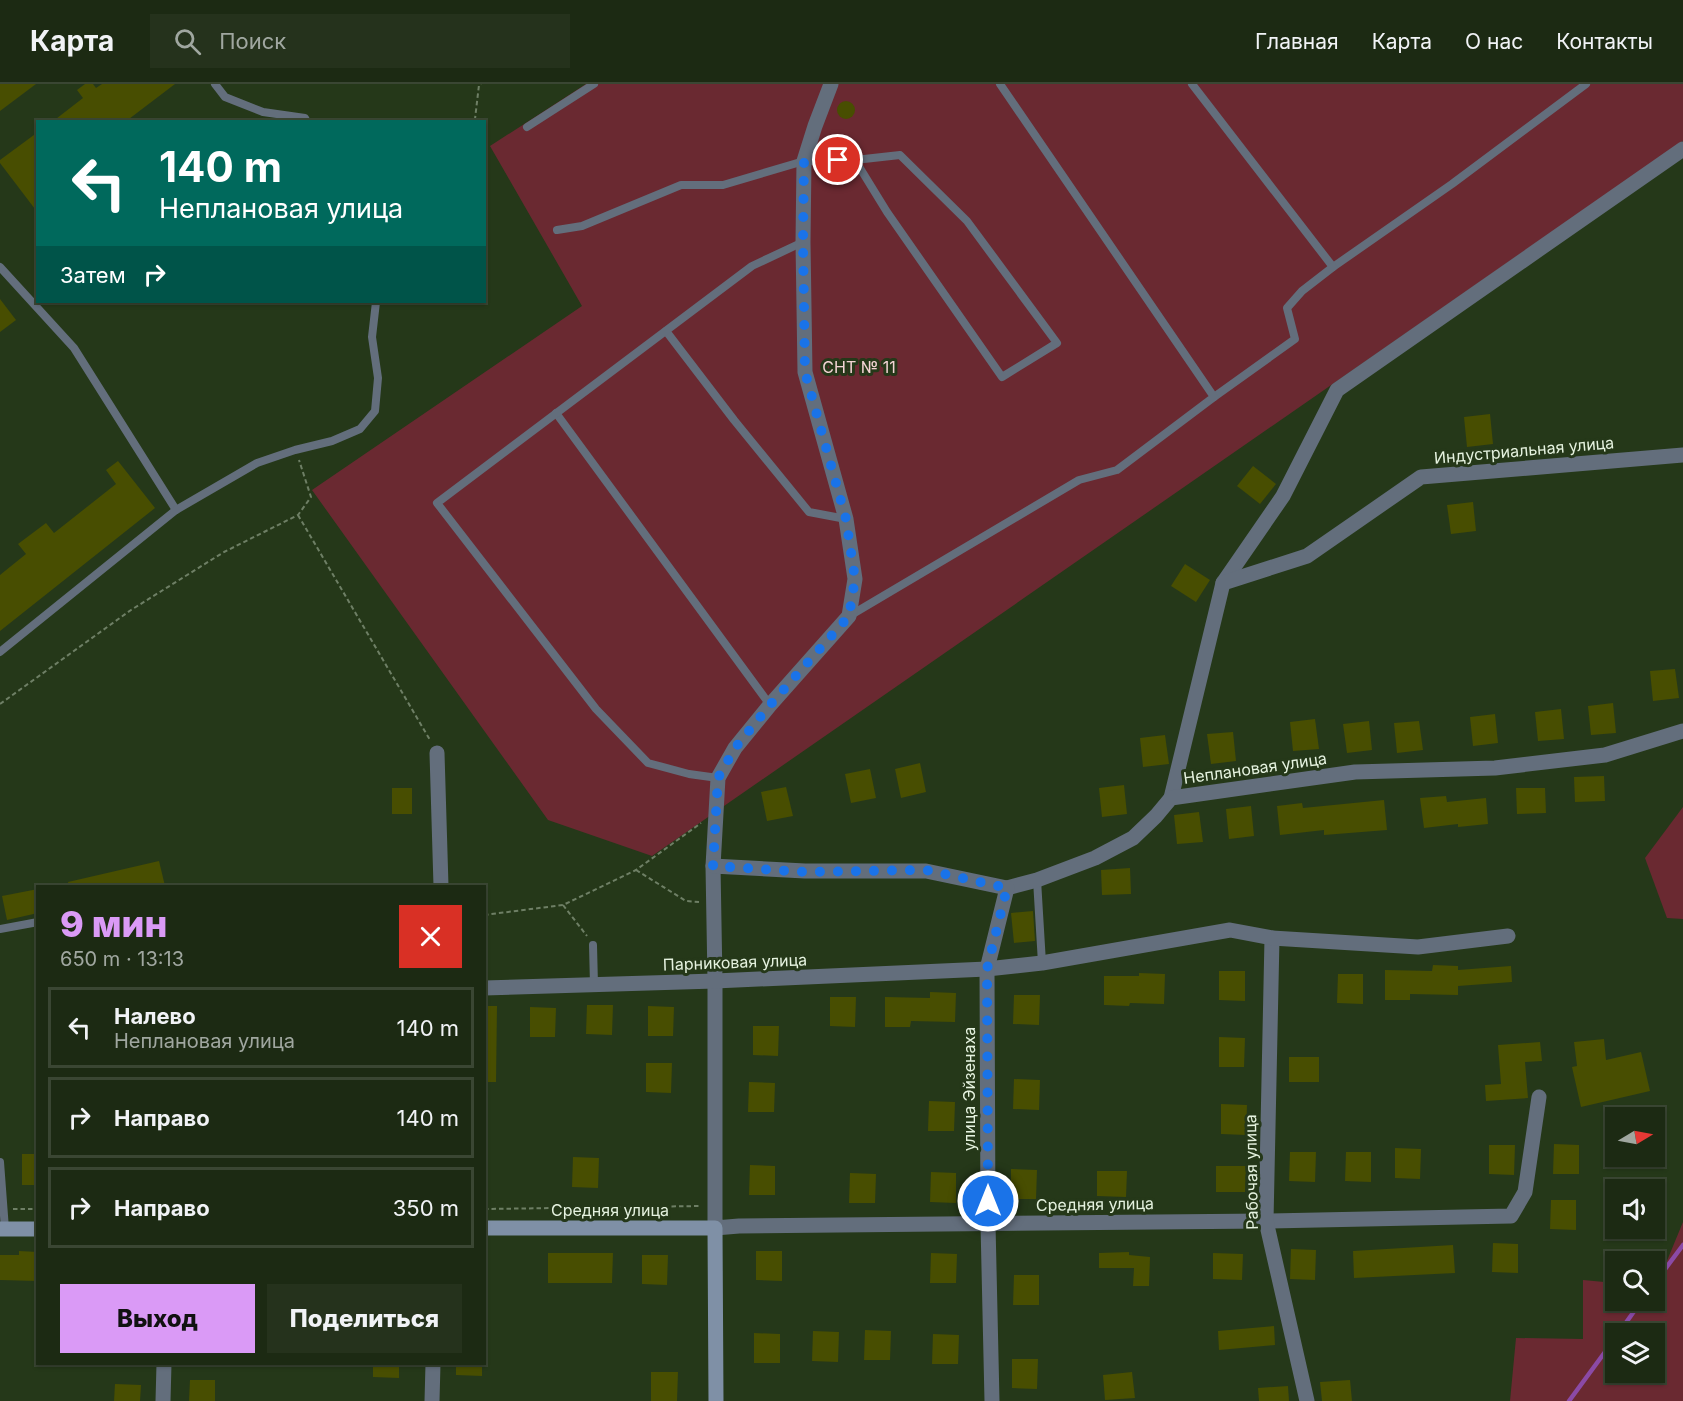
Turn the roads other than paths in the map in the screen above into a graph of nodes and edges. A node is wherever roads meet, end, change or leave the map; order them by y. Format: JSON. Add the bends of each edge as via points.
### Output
{"nodes":[{"id":1,"x":215,"y":84,"type":"edge"},
{"id":2,"x":594,"y":84,"type":"edge"},
{"id":3,"x":831,"y":84,"type":"edge"},
{"id":4,"x":1000,"y":84,"type":"edge"},
{"id":5,"x":1192,"y":84,"type":"edge"},
{"id":6,"x":1586,"y":84,"type":"edge"},
{"id":7,"x":306,"y":120,"type":"edge"},
{"id":8,"x":527,"y":127,"type":"dead end"},
{"id":9,"x":1683,"y":149,"type":"edge"},
{"id":10,"x":855,"y":160,"type":"junction"},
{"id":11,"x":804,"y":161,"type":"junction"},
{"id":12,"x":557,"y":230,"type":"dead end"},
{"id":13,"x":803,"y":242,"type":"junction"},
{"id":14,"x":0,"y":267,"type":"edge"},
{"id":15,"x":1334,"y":267,"type":"junction"},
{"id":16,"x":376,"y":303,"type":"edge"},
{"id":17,"x":666,"y":331,"type":"junction"},
{"id":18,"x":1214,"y":397,"type":"junction"},
{"id":19,"x":556,"y":413,"type":"junction"},
{"id":20,"x":1683,"y":455,"type":"edge"},
{"id":21,"x":176,"y":510,"type":"junction"},
{"id":22,"x":846,"y":519,"type":"junction"},
{"id":23,"x":1223,"y":583,"type":"junction"},
{"id":24,"x":849,"y":616,"type":"junction"},
{"id":25,"x":0,"y":652,"type":"edge"},
{"id":26,"x":770,"y":705,"type":"junction"},
{"id":27,"x":1683,"y":731,"type":"edge"},
{"id":28,"x":437,"y":753,"type":"road end"},
{"id":29,"x":718,"y":778,"type":"junction"},
{"id":30,"x":1172,"y":798,"type":"junction"},
{"id":31,"x":713,"y":866,"type":"junction"},
{"id":32,"x":1037,"y":880,"type":"junction"},
{"id":33,"x":441,"y":885,"type":"edge"},
{"id":34,"x":1007,"y":888,"type":"junction"},
{"id":35,"x":36,"y":922,"type":"edge"},
{"id":36,"x":0,"y":929,"type":"edge"},
{"id":37,"x":1508,"y":936,"type":"dead end"},
{"id":38,"x":1272,"y":938,"type":"junction"},
{"id":39,"x":593,"y":945,"type":"road end"},
{"id":40,"x":1042,"y":963,"type":"junction"},
{"id":41,"x":987,"y":969,"type":"junction"},
{"id":42,"x":715,"y":981,"type":"junction"},
{"id":43,"x":594,"y":985,"type":"junction"},
{"id":44,"x":486,"y":988,"type":"edge"},
{"id":45,"x":1539,"y":1097,"type":"dead end"},
{"id":46,"x":0,"y":1162,"type":"edge"},
{"id":47,"x":1266,"y":1221,"type":"junction"},
{"id":48,"x":988,"y":1224,"type":"junction"},
{"id":49,"x":486,"y":1228,"type":"edge"},
{"id":50,"x":716,"y":1228,"type":"junction"},
{"id":51,"x":2,"y":1229,"type":"edge"},
{"id":52,"x":36,"y":1229,"type":"edge"},
{"id":53,"x":164,"y":1365,"type":"edge"},
{"id":54,"x":433,"y":1365,"type":"edge"},
{"id":55,"x":163,"y":1401,"type":"edge"},
{"id":56,"x":432,"y":1401,"type":"edge"},
{"id":57,"x":716,"y":1401,"type":"edge"},
{"id":58,"x":992,"y":1401,"type":"edge"},
{"id":59,"x":1307,"y":1401,"type":"edge"}],
"edges":[{"from":1,"to":7,"type":"lane","via":[[225,97],[244,105]]},
{"from":2,"to":8,"type":"lane"},
{"from":3,"to":11,"type":"street"},
{"from":4,"to":18,"type":"lane"},
{"from":5,"to":15,"type":"lane"},
{"from":6,"to":15,"type":"lane"},
{"from":9,"to":23,"type":"street","via":[[1337,390],[1282,496]]},
{"from":10,"to":10,"type":"lane","via":[[1002,377],[1057,343],[968,222],[900,155]]},
{"from":10,"to":11,"type":"lane"},
{"from":11,"to":12,"type":"lane","via":[[723,185],[681,185],[582,226]]},
{"from":11,"to":13,"type":"street"},
{"from":13,"to":17,"type":"lane","via":[[752,266]]},
{"from":13,"to":22,"type":"street","via":[[805,372]]},
{"from":14,"to":21,"type":"lane","via":[[74,348]]},
{"from":15,"to":18,"type":"lane","via":[[1287,308],[1295,339]]},
{"from":16,"to":21,"type":"lane","via":[[372,337],[378,378],[375,411],[360,429],[257,463]]},
{"from":17,"to":19,"type":"lane"},
{"from":17,"to":22,"type":"lane","via":[[809,512]]},
{"from":18,"to":24,"type":"lane","via":[[1117,470],[1079,480]]},
{"from":19,"to":26,"type":"lane"},
{"from":19,"to":29,"type":"lane","via":[[437,503],[596,709],[648,763]]},
{"from":20,"to":23,"type":"street","name":"Индустриальная улица","via":[[1421,477],[1307,556]]},
{"from":21,"to":25,"type":"lane"},
{"from":22,"to":24,"type":"street","via":[[855,579]]},
{"from":23,"to":30,"type":"street"},
{"from":24,"to":26,"type":"street"},
{"from":26,"to":29,"type":"street","via":[[735,748]]},
{"from":27,"to":30,"type":"street","name":"Неплановая улица","via":[[1605,755],[1496,768],[1355,772]]},
{"from":28,"to":33,"type":"street"},
{"from":29,"to":31,"type":"street"},
{"from":30,"to":32,"type":"street","name":"Неплановая улица","via":[[1133,838],[1095,858]]},
{"from":31,"to":34,"type":"street","name":"Неплановая улица","via":[[805,872],[926,870]]},
{"from":31,"to":42,"type":"street"},
{"from":32,"to":34,"type":"street","name":"Неплановая улица"},
{"from":32,"to":40,"type":"lane"},
{"from":34,"to":41,"type":"street","name":"улица Эйзенаха"},
{"from":35,"to":36,"type":"lane"},
{"from":37,"to":38,"type":"street","name":"Парниковая улица","via":[[1418,947]]},
{"from":38,"to":40,"type":"street","name":"Парниковая улица","via":[[1230,930]]},
{"from":38,"to":47,"type":"street","name":"Рабочая улица"},
{"from":39,"to":43,"type":"lane"},
{"from":40,"to":41,"type":"street","name":"Парниковая улица"},
{"from":41,"to":42,"type":"street","name":"Парниковая улица"},
{"from":41,"to":48,"type":"street","name":"улица Эйзенаха"},
{"from":42,"to":43,"type":"street","name":"Парниковая улица"},
{"from":42,"to":50,"type":"street"},
{"from":43,"to":44,"type":"street","name":"Парниковая улица"},
{"from":45,"to":47,"type":"street","name":"Средняя улица","via":[[1525,1192],[1511,1216]]},
{"from":46,"to":51,"type":"lane"},
{"from":47,"to":48,"type":"street","name":"Средняя улица"},
{"from":47,"to":59,"type":"street","name":"Рабочая улица"},
{"from":48,"to":50,"type":"street","name":"Средняя улица"},
{"from":48,"to":58,"type":"street","name":"улица Эйзенаха"},
{"from":49,"to":50,"type":"main road","name":"Средняя улица"},
{"from":50,"to":57,"type":"main road"},
{"from":51,"to":52,"type":"main road"},
{"from":53,"to":55,"type":"street"},
{"from":54,"to":56,"type":"street"}]}
